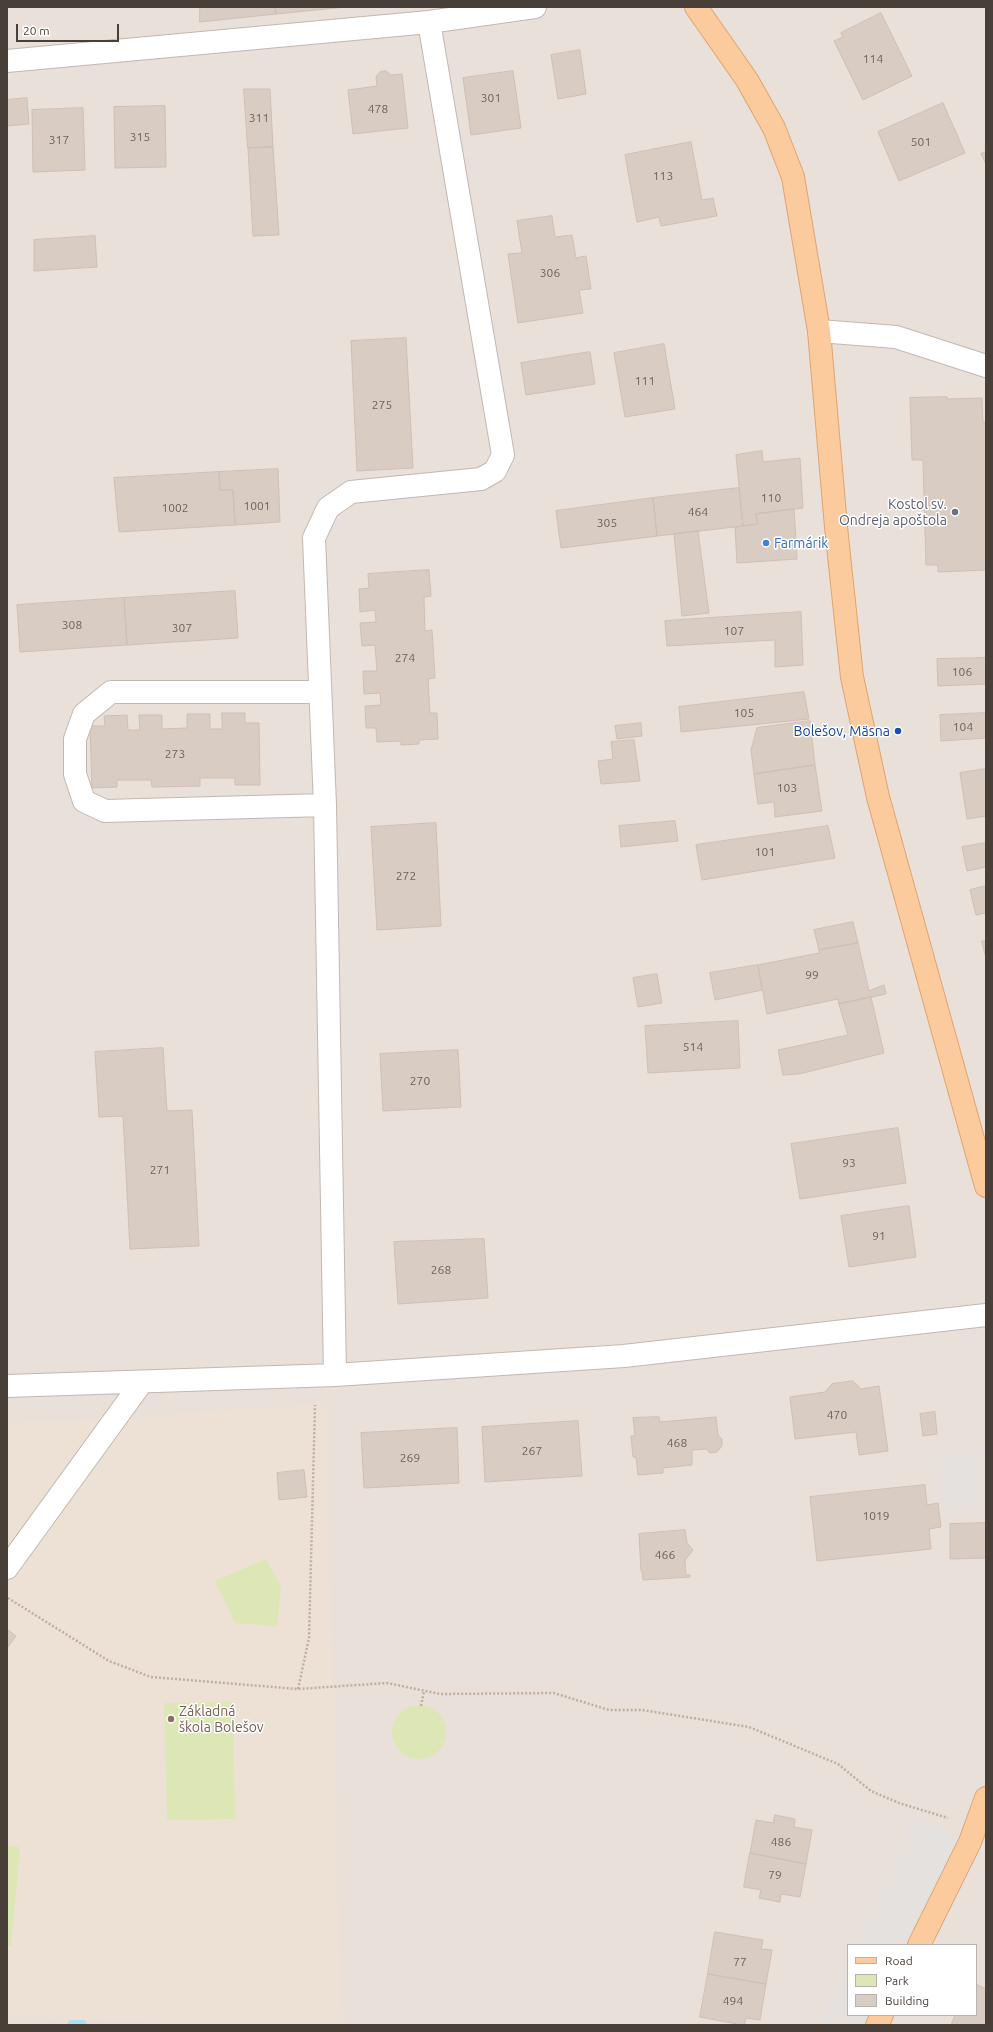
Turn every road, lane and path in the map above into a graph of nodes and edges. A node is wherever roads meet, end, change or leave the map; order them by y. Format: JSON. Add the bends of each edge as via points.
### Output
{"nodes":[{"id":1,"x":534,"y":7,"type":"edge"},
{"id":2,"x":696,"y":7,"type":"edge"},
{"id":3,"x":429,"y":22,"type":"junction"},
{"id":4,"x":7,"y":61,"type":"edge"},
{"id":5,"x":819,"y":331,"type":"junction"},
{"id":6,"x":986,"y":366,"type":"edge"},
{"id":7,"x":320,"y":692,"type":"junction"},
{"id":8,"x":325,"y":805,"type":"junction"},
{"id":9,"x":986,"y":1186,"type":"edge"},
{"id":10,"x":986,"y":1315,"type":"edge"},
{"id":11,"x":335,"y":1375,"type":"junction"},
{"id":12,"x":142,"y":1382,"type":"junction"},
{"id":13,"x":7,"y":1386,"type":"edge"},
{"id":14,"x":315,"y":1400,"type":"dead end"},
{"id":15,"x":7,"y":1568,"type":"edge"},
{"id":16,"x":7,"y":1597,"type":"edge"},
{"id":17,"x":298,"y":1689,"type":"junction"},
{"id":18,"x":424,"y":1691,"type":"junction"},
{"id":19,"x":421,"y":1706,"type":"dead end"},
{"id":20,"x":986,"y":1798,"type":"edge"},
{"id":21,"x":949,"y":1818,"type":"dead end"},
{"id":22,"x":919,"y":1944,"type":"edge"},
{"id":23,"x":882,"y":2016,"type":"edge"},
{"id":24,"x":877,"y":2025,"type":"edge"}],
"edges":[{"from":1,"to":3,"type":"street"},
{"from":2,"to":5,"type":"main road","via":[[747,80],[774,128],[793,177]]},
{"from":3,"to":4,"type":"street"},
{"from":3,"to":7,"type":"street","via":[[503,455],[496,471],[481,479],[351,492],[328,508],[314,538]]},
{"from":5,"to":6,"type":"street","via":[[896,337]]},
{"from":5,"to":9,"type":"main road","via":[[852,677],[878,796]]},
{"from":7,"to":8,"type":"street"},
{"from":7,"to":8,"type":"street","via":[[111,692],[84,714],[75,739],[75,774],[84,801],[105,811]]},
{"from":8,"to":11,"type":"street"},
{"from":10,"to":11,"type":"street","via":[[624,1356]]},
{"from":11,"to":12,"type":"street"},
{"from":12,"to":13,"type":"street"},
{"from":12,"to":15,"type":"street"},
{"from":14,"to":17,"type":"path","via":[[309,1638]]},
{"from":16,"to":17,"type":"path","via":[[109,1661],[151,1677]]},
{"from":17,"to":18,"type":"path","via":[[387,1683]]},
{"from":18,"to":19,"type":"path"},
{"from":18,"to":21,"type":"path","via":[[440,1694],[554,1693],[608,1710],[642,1710],[749,1728],[838,1764],[871,1791],[899,1803]]},
{"from":20,"to":22,"type":"main road","via":[[970,1842]]},
{"from":23,"to":24,"type":"main road"}]}
